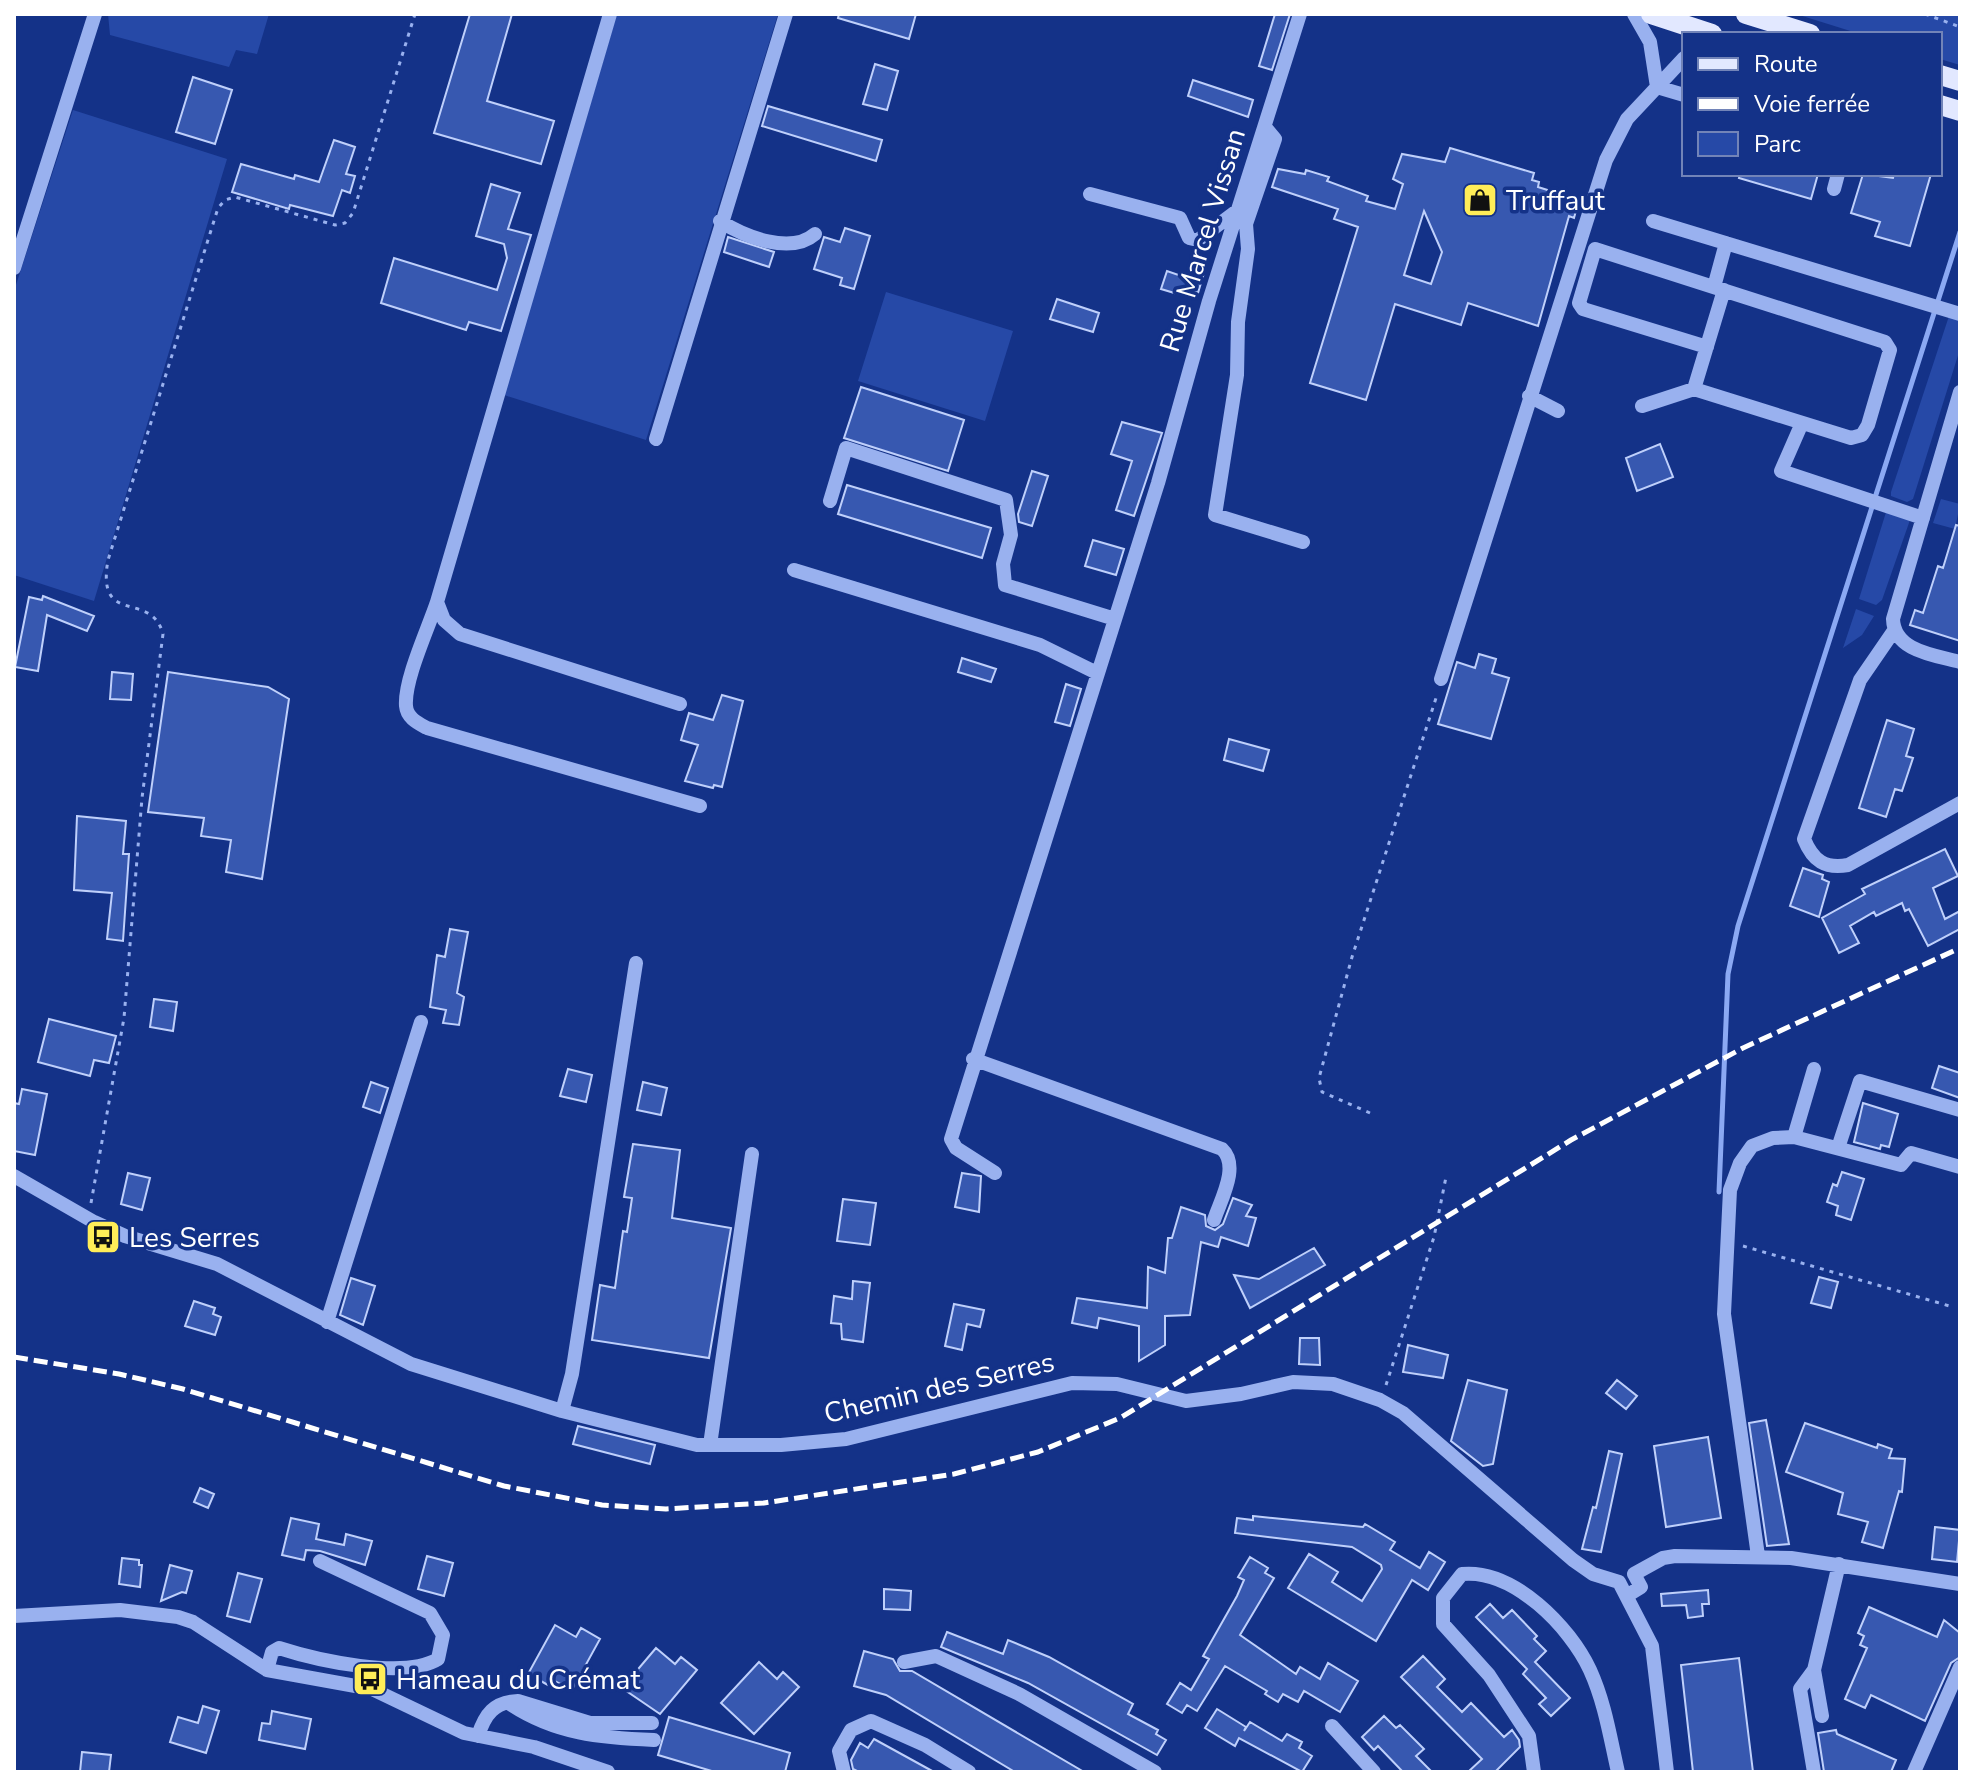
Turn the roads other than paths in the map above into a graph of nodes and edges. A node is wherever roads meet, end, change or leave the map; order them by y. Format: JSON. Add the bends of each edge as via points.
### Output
{"nodes":[{"id":1,"x":95,"y":14,"type":"edge"},
{"id":2,"x":610,"y":14,"type":"edge"},
{"id":3,"x":786,"y":14,"type":"edge"},
{"id":4,"x":1300,"y":14,"type":"edge"},
{"id":5,"x":1634,"y":14,"type":"edge"},
{"id":6,"x":1651,"y":14,"type":"edge"},
{"id":7,"x":1746,"y":14,"type":"edge"},
{"id":8,"x":1706,"y":32,"type":"edge"},
{"id":9,"x":1804,"y":32,"type":"edge"},
{"id":10,"x":1682,"y":60,"type":"edge"},
{"id":11,"x":1657,"y":87,"type":"junction"},
{"id":12,"x":1682,"y":94,"type":"edge"},
{"id":13,"x":1265,"y":127,"type":"junction"},
{"id":14,"x":1090,"y":194,"type":"dead end"},
{"id":15,"x":1238,"y":210,"type":"junction"},
{"id":16,"x":720,"y":221,"type":"junction"},
{"id":17,"x":1653,"y":221,"type":"dead end"},
{"id":18,"x":815,"y":234,"type":"dead end"},
{"id":19,"x":1726,"y":243,"type":"junction"},
{"id":20,"x":14,"y":268,"type":"edge"},
{"id":21,"x":1719,"y":288,"type":"junction"},
{"id":22,"x":1954,"y":312,"type":"edge"},
{"id":23,"x":1707,"y":347,"type":"junction"},
{"id":24,"x":1694,"y":389,"type":"junction"},
{"id":25,"x":1960,"y":392,"type":"edge"},
{"id":26,"x":1529,"y":396,"type":"junction"},
{"id":27,"x":1642,"y":406,"type":"dead end"},
{"id":28,"x":1558,"y":411,"type":"dead end"},
{"id":29,"x":1802,"y":423,"type":"junction"},
{"id":30,"x":656,"y":439,"type":"dead end"},
{"id":31,"x":830,"y":501,"type":"dead end"},
{"id":32,"x":1923,"y":518,"type":"junction"},
{"id":33,"x":1303,"y":542,"type":"dead end"},
{"id":34,"x":794,"y":570,"type":"dead end"},
{"id":35,"x":437,"y":602,"type":"junction"},
{"id":36,"x":1115,"y":619,"type":"junction"},
{"id":37,"x":1893,"y":632,"type":"junction"},
{"id":38,"x":1960,"y":662,"type":"edge"},
{"id":39,"x":1097,"y":673,"type":"junction"},
{"id":40,"x":1441,"y":679,"type":"road end"},
{"id":41,"x":680,"y":704,"type":"dead end"},
{"id":42,"x":1960,"y":803,"type":"edge"},
{"id":43,"x":700,"y":806,"type":"dead end"},
{"id":44,"x":636,"y":963,"type":"dead end"},
{"id":45,"x":421,"y":1022,"type":"dead end"},
{"id":46,"x":973,"y":1059,"type":"junction"},
{"id":47,"x":1814,"y":1069,"type":"dead end"},
{"id":48,"x":1960,"y":1110,"type":"edge"},
{"id":49,"x":1794,"y":1137,"type":"junction"},
{"id":50,"x":1838,"y":1148,"type":"junction"},
{"id":51,"x":752,"y":1154,"type":"dead end"},
{"id":52,"x":1960,"y":1167,"type":"edge"},
{"id":53,"x":995,"y":1173,"type":"dead end"},
{"id":54,"x":14,"y":1176,"type":"edge"},
{"id":55,"x":1214,"y":1220,"type":"dead end"},
{"id":56,"x":327,"y":1322,"type":"junction"},
{"id":57,"x":562,"y":1411,"type":"junction"},
{"id":58,"x":710,"y":1445,"type":"junction"},
{"id":59,"x":1758,"y":1556,"type":"junction"},
{"id":60,"x":320,"y":1561,"type":"dead end"},
{"id":61,"x":1839,"y":1564,"type":"junction"},
{"id":62,"x":1634,"y":1574,"type":"junction"},
{"id":63,"x":1619,"y":1582,"type":"junction"},
{"id":64,"x":1960,"y":1584,"type":"edge"},
{"id":65,"x":1628,"y":1595,"type":"junction"},
{"id":66,"x":14,"y":1616,"type":"edge"},
{"id":67,"x":904,"y":1662,"type":"dead end"},
{"id":68,"x":1960,"y":1667,"type":"edge"},
{"id":69,"x":267,"y":1670,"type":"junction"},
{"id":70,"x":1814,"y":1670,"type":"junction"},
{"id":71,"x":507,"y":1701,"type":"junction"},
{"id":72,"x":1822,"y":1716,"type":"dead end"},
{"id":73,"x":652,"y":1723,"type":"dead end"},
{"id":74,"x":1332,"y":1726,"type":"dead end"},
{"id":75,"x":478,"y":1736,"type":"junction"},
{"id":76,"x":654,"y":1740,"type":"dead end"},
{"id":77,"x":608,"y":1772,"type":"edge"},
{"id":78,"x":844,"y":1772,"type":"edge"},
{"id":79,"x":969,"y":1772,"type":"edge"},
{"id":80,"x":1155,"y":1772,"type":"edge"},
{"id":81,"x":1374,"y":1772,"type":"edge"},
{"id":82,"x":1534,"y":1772,"type":"edge"},
{"id":83,"x":1618,"y":1772,"type":"edge"},
{"id":84,"x":1667,"y":1772,"type":"edge"},
{"id":85,"x":1814,"y":1772,"type":"edge"},
{"id":86,"x":1914,"y":1772,"type":"edge"}],
"edges":[{"from":1,"to":20,"type":"street"},
{"from":2,"to":35,"type":"street"},
{"from":3,"to":16,"type":"street"},
{"from":4,"to":13,"type":"street","name":"Rue Marcel Vissan"},
{"from":5,"to":11,"type":"street","via":[[1650,42]]},
{"from":6,"to":8,"type":"main road"},
{"from":7,"to":9,"type":"main road"},
{"from":10,"to":11,"type":"street"},
{"from":11,"to":12,"type":"street"},
{"from":11,"to":26,"type":"street","via":[[1627,119],[1606,160]]},
{"from":13,"to":15,"type":"street","name":"Rue Marcel Vissan"},
{"from":13,"to":33,"type":"street","via":[[1275,139],[1246,224],[1237,375],[1215,515]]},
{"from":14,"to":15,"type":"street","via":[[1180,218],[1189,238],[1198,240]]},
{"from":15,"to":36,"type":"street","name":"Rue Marcel Vissan"},
{"from":16,"to":18,"type":"street","via":[[792,246]]},
{"from":16,"to":30,"type":"street"},
{"from":17,"to":19,"type":"street"},
{"from":19,"to":21,"type":"street"},
{"from":19,"to":22,"type":"street"},
{"from":21,"to":23,"type":"street"},
{"from":21,"to":23,"type":"street","via":[[1595,249],[1579,303],[1583,309]]},
{"from":21,"to":29,"type":"street","via":[[1885,342],[1890,350],[1862,435],[1851,438]]},
{"from":23,"to":24,"type":"street"},
{"from":24,"to":27,"type":"street"},
{"from":24,"to":29,"type":"street"},
{"from":25,"to":32,"type":"street"},
{"from":26,"to":28,"type":"street"},
{"from":26,"to":40,"type":"street"},
{"from":29,"to":32,"type":"street","via":[[1781,471]]},
{"from":31,"to":36,"type":"street","via":[[846,448],[1006,500],[1011,535],[1003,564],[1005,585]]},
{"from":32,"to":37,"type":"street"},
{"from":34,"to":39,"type":"street","via":[[1040,645]]},
{"from":35,"to":41,"type":"street","via":[[444,620],[460,634]]},
{"from":35,"to":43,"type":"street","via":[[409,688],[406,708],[413,720]]},
{"from":36,"to":39,"type":"street","name":"Rue Marcel Vissan"},
{"from":37,"to":38,"type":"street","via":[[1915,649]]},
{"from":37,"to":42,"type":"street","via":[[1860,680],[1809,819],[1804,839],[1809,852],[1832,868],[1848,865]]},
{"from":39,"to":46,"type":"street","name":"Rue Marcel Vissan"},
{"from":44,"to":57,"type":"street"},
{"from":45,"to":56,"type":"street"},
{"from":46,"to":53,"type":"street","name":"Rue Marcel Vissan","via":[[951,1139],[956,1148]]},
{"from":46,"to":55,"type":"street","via":[[1222,1149],[1231,1166]]},
{"from":47,"to":49,"type":"street"},
{"from":48,"to":50,"type":"street","via":[[1860,1081]]},
{"from":49,"to":50,"type":"street"},
{"from":49,"to":59,"type":"street","via":[[1752,1146],[1730,1190],[1724,1314]]},
{"from":50,"to":52,"type":"street","via":[[1901,1165],[1911,1153]]},
{"from":51,"to":58,"type":"street"},
{"from":54,"to":56,"type":"street","name":"Chemin des Serres","via":[[86,1218],[125,1236],[217,1264]]},
{"from":56,"to":57,"type":"street","name":"Chemin des Serres","via":[[411,1364]]},
{"from":57,"to":58,"type":"street","name":"Chemin des Serres"},
{"from":58,"to":63,"type":"street","name":"Chemin des Serres","via":[[846,1439],[1072,1383],[1117,1384],[1186,1401],[1318,1382],[1380,1400],[1417,1424],[1573,1560],[1593,1574]]},
{"from":59,"to":61,"type":"street"},
{"from":59,"to":62,"type":"street","via":[[1675,1556]]},
{"from":60,"to":69,"type":"street","via":[[430,1613],[443,1635],[438,1659],[404,1667],[317,1660],[279,1648],[272,1652]]},
{"from":61,"to":64,"type":"street"},
{"from":61,"to":70,"type":"street"},
{"from":62,"to":63,"type":"street","via":[[1625,1574]]},
{"from":62,"to":65,"type":"street","via":[[1641,1587]]},
{"from":63,"to":65,"type":"street"},
{"from":65,"to":84,"type":"street","via":[[1652,1646]]},
{"from":66,"to":69,"type":"street","via":[[155,1611],[193,1622]]},
{"from":67,"to":80,"type":"street","via":[[936,1656],[1019,1694]]},
{"from":68,"to":86,"type":"street"},
{"from":69,"to":75,"type":"street","via":[[372,1689]]},
{"from":70,"to":72,"type":"street"},
{"from":70,"to":85,"type":"street","via":[[1800,1689]]},
{"from":71,"to":73,"type":"street","via":[[590,1723]]},
{"from":71,"to":75,"type":"street","via":[[484,1718]]},
{"from":71,"to":76,"type":"street","via":[[530,1717],[583,1735]]},
{"from":74,"to":81,"type":"street"},
{"from":75,"to":77,"type":"street","via":[[534,1747]]},
{"from":78,"to":79,"type":"street","via":[[839,1751],[851,1730],[871,1721]]},
{"from":82,"to":83,"type":"street","via":[[1529,1736],[1489,1675],[1443,1624],[1443,1598],[1462,1574],[1485,1576],[1517,1589],[1574,1643],[1606,1712]]}]}
